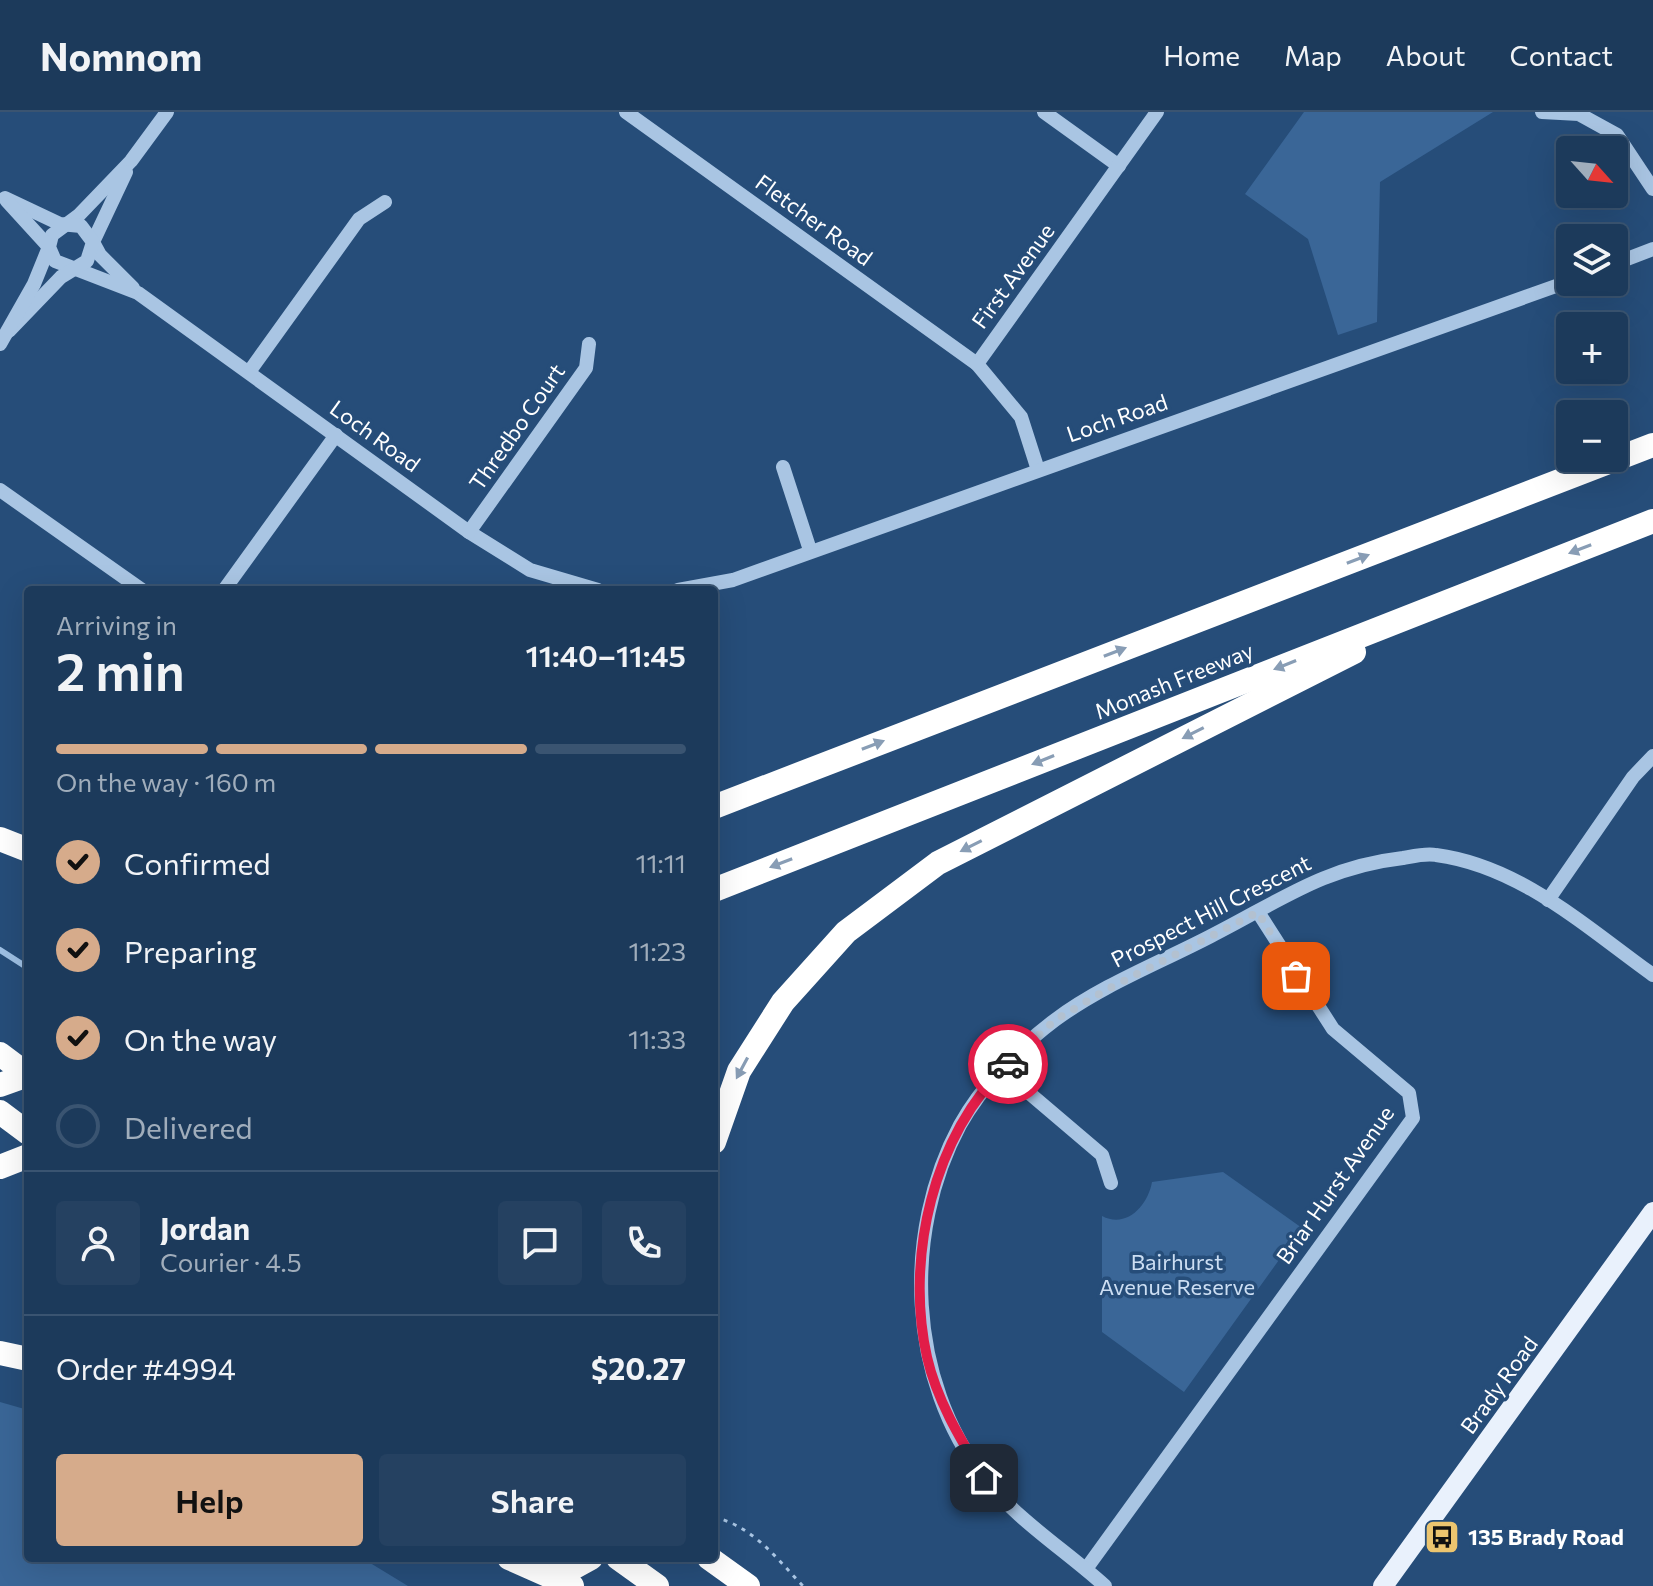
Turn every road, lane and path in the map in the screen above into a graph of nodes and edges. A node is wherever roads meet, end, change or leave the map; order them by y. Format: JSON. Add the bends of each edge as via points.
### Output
{"nodes":[{"id":1,"x":626,"y":112,"type":"edge"},
{"id":2,"x":1044,"y":112,"type":"edge"},
{"id":3,"x":1157,"y":112,"type":"edge"},
{"id":4,"x":1542,"y":112,"type":"edge"},
{"id":5,"x":164,"y":113,"type":"edge"},
{"id":6,"x":131,"y":161,"type":"junction"},
{"id":7,"x":1119,"y":166,"type":"junction"},
{"id":8,"x":1653,"y":189,"type":"edge"},
{"id":9,"x":2,"y":196,"type":"edge"},
{"id":10,"x":385,"y":202,"type":"dead end"},
{"id":11,"x":67,"y":224,"type":"junction"},
{"id":12,"x":93,"y":242,"type":"junction"},
{"id":13,"x":49,"y":247,"type":"junction"},
{"id":14,"x":1653,"y":249,"type":"edge"},
{"id":15,"x":1628,"y":259,"type":"edge"},
{"id":16,"x":75,"y":268,"type":"junction"},
{"id":17,"x":1556,"y":286,"type":"edge"},
{"id":18,"x":138,"y":293,"type":"junction"},
{"id":19,"x":4,"y":337,"type":"edge"},
{"id":20,"x":589,"y":344,"type":"dead end"},
{"id":21,"x":977,"y":364,"type":"junction"},
{"id":22,"x":249,"y":372,"type":"junction"},
{"id":23,"x":336,"y":435,"type":"junction"},
{"id":24,"x":1653,"y":445,"type":"edge"},
{"id":25,"x":783,"y":467,"type":"dead end"},
{"id":26,"x":1038,"y":470,"type":"junction"},
{"id":27,"x":0,"y":490,"type":"edge"},
{"id":28,"x":1653,"y":521,"type":"edge"},
{"id":29,"x":469,"y":532,"type":"junction"},
{"id":30,"x":810,"y":550,"type":"junction"},
{"id":31,"x":1488,"y":584,"type":"junction"},
{"id":32,"x":125,"y":585,"type":"edge"},
{"id":33,"x":227,"y":586,"type":"edge"},
{"id":34,"x":584,"y":586,"type":"edge"},
{"id":35,"x":700,"y":586,"type":"edge"},
{"id":36,"x":1653,"y":756,"type":"edge"},
{"id":37,"x":800,"y":773,"type":"junction"},
{"id":38,"x":718,"y":794,"type":"edge"},
{"id":39,"x":718,"y":805,"type":"edge"},
{"id":40,"x":0,"y":839,"type":"edge"},
{"id":41,"x":24,"y":848,"type":"edge"},
{"id":42,"x":718,"y":888,"type":"edge"},
{"id":43,"x":1548,"y":900,"type":"junction"},
{"id":44,"x":1258,"y":912,"type":"junction"},
{"id":45,"x":1653,"y":975,"type":"edge"},
{"id":46,"x":0,"y":1054,"type":"edge"},
{"id":47,"x":1002,"y":1070,"type":"junction"},
{"id":48,"x":24,"y":1072,"type":"edge"},
{"id":49,"x":24,"y":1076,"type":"edge"},
{"id":50,"x":0,"y":1085,"type":"edge"},
{"id":51,"x":0,"y":1112,"type":"edge"},
{"id":52,"x":24,"y":1130,"type":"edge"},
{"id":53,"x":718,"y":1131,"type":"edge"},
{"id":54,"x":24,"y":1158,"type":"edge"},
{"id":55,"x":0,"y":1167,"type":"edge"},
{"id":56,"x":1111,"y":1183,"type":"dead end"},
{"id":57,"x":1653,"y":1212,"type":"edge"},
{"id":58,"x":0,"y":1353,"type":"edge"},
{"id":59,"x":24,"y":1358,"type":"edge"},
{"id":60,"x":718,"y":1518,"type":"edge"},
{"id":61,"x":517,"y":1562,"type":"edge"},
{"id":62,"x":584,"y":1562,"type":"edge"},
{"id":63,"x":624,"y":1562,"type":"edge"},
{"id":64,"x":716,"y":1562,"type":"edge"},
{"id":65,"x":531,"y":1569,"type":"junction"},
{"id":66,"x":1086,"y":1569,"type":"junction"},
{"id":67,"x":572,"y":1586,"type":"edge"},
{"id":68,"x":657,"y":1586,"type":"edge"},
{"id":69,"x":748,"y":1586,"type":"edge"},
{"id":70,"x":803,"y":1586,"type":"edge"},
{"id":71,"x":1105,"y":1586,"type":"edge"},
{"id":72,"x":1383,"y":1586,"type":"edge"}],
"edges":[{"from":1,"to":21,"type":"street","name":"Fletcher Road"},
{"from":2,"to":7,"type":"street"},
{"from":3,"to":7,"type":"street","name":"First Avenue"},
{"from":4,"to":8,"type":"street","via":[[1579,114],[1617,135]]},
{"from":5,"to":6,"type":"street"},
{"from":6,"to":11,"type":"street"},
{"from":6,"to":12,"type":"street"},
{"from":7,"to":21,"type":"street","name":"First Avenue"},
{"from":9,"to":11,"type":"street"},
{"from":9,"to":13,"type":"street"},
{"from":10,"to":22,"type":"street","via":[[359,219]]},
{"from":11,"to":12,"type":"street","via":[[81,226]]},
{"from":11,"to":13,"type":"street","via":[[52,235]]},
{"from":12,"to":16,"type":"street","via":[[87,261]]},
{"from":12,"to":18,"type":"street","name":"Loch Road"},
{"from":13,"to":16,"type":"street","via":[[61,266]]},
{"from":13,"to":19,"type":"street"},
{"from":14,"to":15,"type":"street"},
{"from":16,"to":18,"type":"street","name":"Loch Road"},
{"from":16,"to":19,"type":"street"},
{"from":17,"to":26,"type":"street","name":"Loch Road"},
{"from":18,"to":22,"type":"street","name":"Loch Road"},
{"from":20,"to":29,"type":"street","name":"Thredbo Court","via":[[586,368]]},
{"from":21,"to":26,"type":"street","name":"First Avenue","via":[[1021,417]]},
{"from":22,"to":23,"type":"street","name":"Loch Road"},
{"from":23,"to":29,"type":"street","name":"Loch Road"},
{"from":23,"to":33,"type":"street"},
{"from":37,"to":24,"type":"highway","one_way":true},
{"from":25,"to":30,"type":"street"},
{"from":26,"to":30,"type":"street","name":"Loch Road"},
{"from":27,"to":32,"type":"street"},
{"from":28,"to":31,"type":"highway","name":"Monash Freeway","one_way":true},
{"from":29,"to":34,"type":"street","name":"Loch Road","via":[[530,570]]},
{"from":30,"to":35,"type":"street","name":"Loch Road","via":[[733,580]]},
{"from":31,"to":42,"type":"highway","name":"Monash Freeway","one_way":true},
{"from":31,"to":53,"type":"highway","one_way":true,"via":[[938,863],[846,932],[783,1002],[739,1071]]},
{"from":36,"to":43,"type":"street"},
{"from":37,"to":38,"type":"highway"},
{"from":37,"to":39,"type":"highway"},
{"from":40,"to":41,"type":"highway"},
{"from":43,"to":44,"type":"street","name":"Prospect Hill Crescent","via":[[1492,866],[1433,854],[1359,863],[1310,882]]},
{"from":43,"to":45,"type":"street","name":"Prospect Hill Crescent"},
{"from":44,"to":47,"type":"street","name":"Prospect Hill Crescent","via":[[1055,1020]]},
{"from":44,"to":66,"type":"street","name":"Briar Hurst Avenue","via":[[1333,1029],[1409,1093],[1413,1118]]},
{"from":46,"to":48,"type":"highway","bridge":true},
{"from":47,"to":56,"type":"street","via":[[1102,1155]]},
{"from":47,"to":66,"type":"street","name":"Prospect Hill Crescent","via":[[960,1124],[933,1194],[920,1275],[927,1357],[953,1427],[984,1478]]},
{"from":49,"to":50,"type":"highway"},
{"from":51,"to":52,"type":"highway"},
{"from":54,"to":55,"type":"highway"},
{"from":57,"to":72,"type":"main road","name":"Brady Road"},
{"from":58,"to":59,"type":"highway"},
{"from":60,"to":70,"type":"path","via":[[740,1525],[760,1540]]},
{"from":61,"to":65,"type":"highway"},
{"from":62,"to":65,"type":"highway","via":[[571,1569]]},
{"from":63,"to":68,"type":"highway"},
{"from":64,"to":69,"type":"highway"},
{"from":65,"to":67,"type":"highway"},
{"from":66,"to":71,"type":"street","name":"Prospect Hill Crescent"}]}
